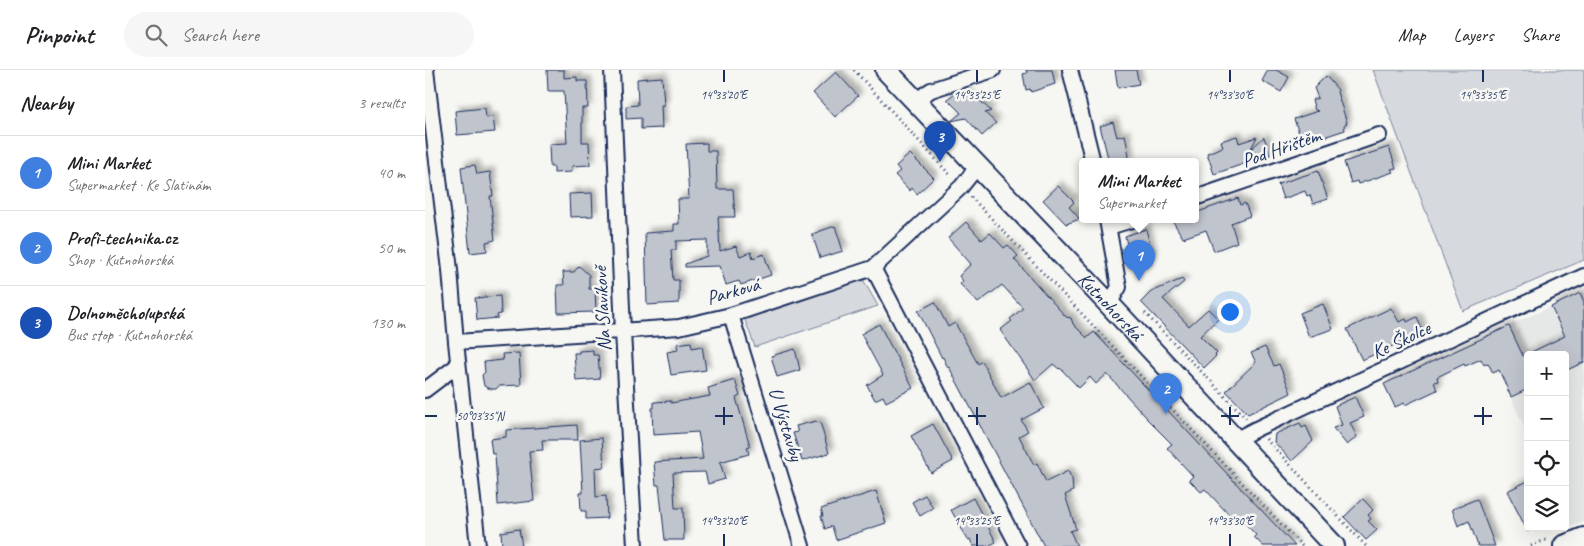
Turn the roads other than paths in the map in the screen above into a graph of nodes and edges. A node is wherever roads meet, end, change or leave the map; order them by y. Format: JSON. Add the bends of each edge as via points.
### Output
{"nodes":[{"id":1,"x":425,"y":70,"type":"edge"},
{"id":2,"x":612,"y":70,"type":"edge"},
{"id":3,"x":886,"y":70,"type":"edge"},
{"id":4,"x":993,"y":70,"type":"edge"},
{"id":5,"x":1070,"y":70,"type":"edge"},
{"id":6,"x":915,"y":101,"type":"junction"},
{"id":7,"x":1379,"y":135,"type":"dead end"},
{"id":8,"x":1092,"y":158,"type":"edge"},
{"id":9,"x":977,"y":167,"type":"junction"},
{"id":10,"x":1199,"y":197,"type":"edge"},
{"id":11,"x":1108,"y":224,"type":"edge"},
{"id":12,"x":873,"y":268,"type":"junction"},
{"id":13,"x":1584,"y":276,"type":"edge"},
{"id":14,"x":1109,"y":304,"type":"junction"},
{"id":15,"x":731,"y":315,"type":"junction"},
{"id":16,"x":623,"y":332,"type":"junction"},
{"id":17,"x":456,"y":342,"type":"junction"},
{"id":18,"x":458,"y":365,"type":"junction"},
{"id":19,"x":425,"y":390,"type":"edge"},
{"id":20,"x":1235,"y":440,"type":"junction"},
{"id":21,"x":1584,"y":538,"type":"edge"},
{"id":22,"x":478,"y":546,"type":"edge"},
{"id":23,"x":635,"y":546,"type":"edge"},
{"id":24,"x":802,"y":546,"type":"edge"},
{"id":25,"x":1018,"y":546,"type":"edge"},
{"id":26,"x":1333,"y":546,"type":"edge"},
{"id":27,"x":1564,"y":546,"type":"edge"}],
"edges":[{"from":1,"to":17,"type":"street"},
{"from":2,"to":16,"type":"street","name":"Na Slavíkově"},
{"from":3,"to":6,"type":"main road","name":"Kutnohorská"},
{"from":4,"to":6,"type":"street","via":[[931,90]]},
{"from":5,"to":8,"type":"street"},
{"from":6,"to":9,"type":"main road","name":"Kutnohorská"},
{"from":7,"to":10,"type":"street","name":"Pod Hřištěm"},
{"from":9,"to":12,"type":"street","name":"Parková","via":[[961,187]]},
{"from":9,"to":14,"type":"main road","name":"Kutnohorská"},
{"from":11,"to":14,"type":"street","via":[[1119,287]]},
{"from":12,"to":15,"type":"street","name":"Parková"},
{"from":12,"to":25,"type":"street"},
{"from":13,"to":20,"type":"street","name":"Ke Školce"},
{"from":14,"to":20,"type":"main road","name":"Kutnohorská"},
{"from":15,"to":16,"type":"street","name":"Parková","via":[[679,327]]},
{"from":15,"to":24,"type":"street","name":"U Výstavby"},
{"from":16,"to":17,"type":"street","name":"Parková"},
{"from":16,"to":23,"type":"street","name":"Na Slavíkově"},
{"from":17,"to":18,"type":"street"},
{"from":18,"to":19,"type":"street"},
{"from":18,"to":22,"type":"street"},
{"from":20,"to":26,"type":"main road","name":"Kutnohorská"},
{"from":21,"to":27,"type":"main road"}]}
